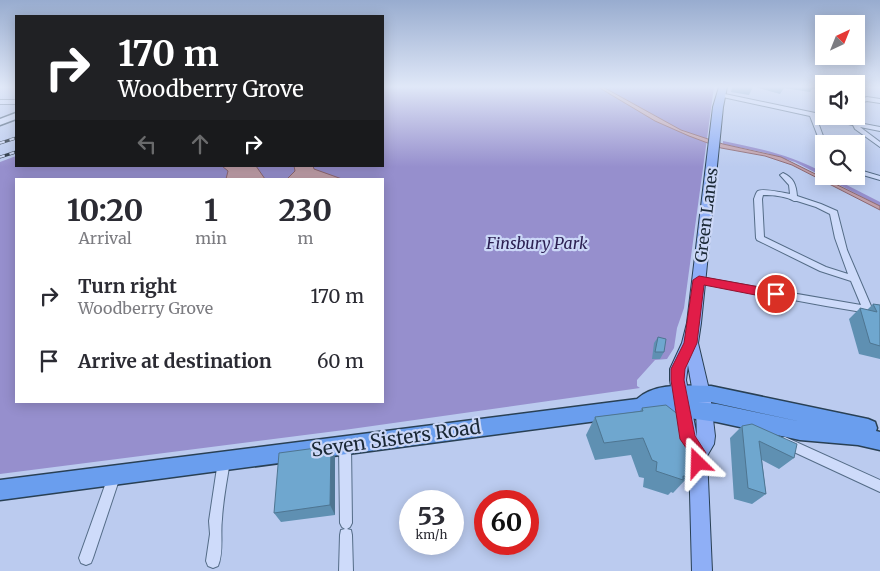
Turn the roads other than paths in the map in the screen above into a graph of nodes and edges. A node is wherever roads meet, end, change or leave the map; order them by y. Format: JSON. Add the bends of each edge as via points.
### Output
{"nodes":[{"id":1,"x":719,"y":114,"type":"edge"},
{"id":2,"x":812,"y":114,"type":"joint"},
{"id":3,"x":815,"y":114,"type":"edge"},
{"id":4,"x":15,"y":116,"type":"edge"},
{"id":5,"x":0,"y":122,"type":"edge"},
{"id":6,"x":865,"y":124,"type":"edge"},
{"id":7,"x":858,"y":125,"type":"edge"},
{"id":8,"x":880,"y":129,"type":"edge"},
{"id":9,"x":820,"y":135,"type":"edge"},
{"id":10,"x":880,"y":145,"type":"edge"},
{"id":11,"x":865,"y":174,"type":"edge"},
{"id":12,"x":783,"y":175,"type":"dead end"},
{"id":13,"x":880,"y":178,"type":"edge"},
{"id":14,"x":794,"y":199,"type":"junction"},
{"id":15,"x":854,"y":279,"type":"junction"},
{"id":16,"x":699,"y":280,"type":"junction"},
{"id":17,"x":868,"y":309,"type":"junction"},
{"id":18,"x":880,"y":311,"type":"edge"},
{"id":19,"x":690,"y":343,"type":"junction"},
{"id":20,"x":681,"y":401,"type":"junction"},
{"id":21,"x":702,"y":403,"type":"junction"},
{"id":22,"x":762,"y":422,"type":"junction"},
{"id":23,"x":880,"y":431,"type":"edge"},
{"id":24,"x":880,"y":441,"type":"edge"},
{"id":25,"x":345,"y":445,"type":"junction"},
{"id":26,"x":698,"y":453,"type":"junction"},
{"id":27,"x":224,"y":461,"type":"junction"},
{"id":28,"x":115,"y":474,"type":"junction"},
{"id":29,"x":880,"y":486,"type":"edge"},
{"id":30,"x":0,"y":490,"type":"edge"},
{"id":31,"x":86,"y":558,"type":"dead end"},
{"id":32,"x":213,"y":561,"type":"dead end"},
{"id":33,"x":346,"y":571,"type":"edge"},
{"id":34,"x":702,"y":571,"type":"edge"}],
"edges":[{"from":1,"to":16,"type":"main road","name":"Green Lanes"},
{"from":2,"to":3,"type":"street"},
{"from":2,"to":9,"type":"street"},
{"from":4,"to":5,"type":"main road"},
{"from":6,"to":8,"type":"street"},
{"from":7,"to":10,"type":"street","via":[[861,132]]},
{"from":11,"to":13,"type":"street"},
{"from":12,"to":14,"type":"street","via":[[792,184]]},
{"from":14,"to":15,"type":"street","via":[[822,206],[834,213]]},
{"from":14,"to":15,"type":"street","via":[[760,193],[760,238],[823,269]]},
{"from":15,"to":17,"type":"street"},
{"from":16,"to":17,"type":"street"},
{"from":16,"to":19,"type":"main road","name":"Green Lanes"},
{"from":17,"to":18,"type":"street"},
{"from":19,"to":20,"type":"main road","name":"Green Lanes","via":[[678,369]]},
{"from":19,"to":21,"type":"main road","name":"Green Lanes"},
{"from":20,"to":21,"type":"highway","name":"Seven Sisters Road"},
{"from":20,"to":25,"type":"highway","name":"Seven Sisters Road","via":[[659,413],[642,407]]},
{"from":20,"to":26,"type":"main road","name":"Green Lanes","via":[[688,439]]},
{"from":21,"to":22,"type":"highway","name":"Seven Sisters Road"},
{"from":21,"to":23,"type":"highway","name":"Seven Sisters Road","via":[[711,394]]},
{"from":21,"to":26,"type":"main road","name":"Green Lanes","via":[[706,443]]},
{"from":22,"to":24,"type":"highway","name":"Seven Sisters Road","via":[[800,431]]},
{"from":22,"to":29,"type":"street","via":[[771,435]]},
{"from":25,"to":27,"type":"highway","name":"Seven Sisters Road"},
{"from":25,"to":33,"type":"street"},
{"from":26,"to":34,"type":"main road","name":"Green Lanes"},
{"from":27,"to":28,"type":"highway","name":"Seven Sisters Road"},
{"from":27,"to":32,"type":"street"},
{"from":28,"to":30,"type":"highway","name":"Seven Sisters Road"},
{"from":28,"to":31,"type":"street"}]}
